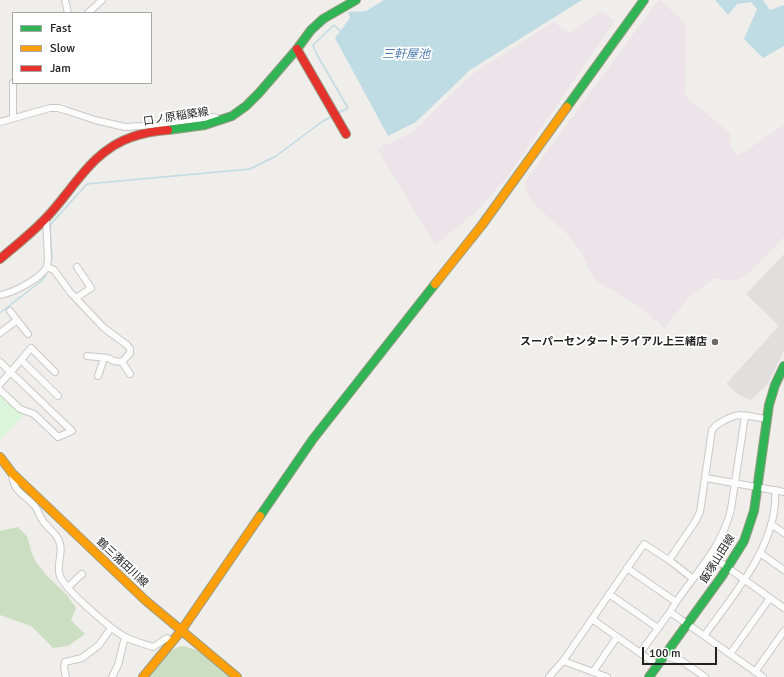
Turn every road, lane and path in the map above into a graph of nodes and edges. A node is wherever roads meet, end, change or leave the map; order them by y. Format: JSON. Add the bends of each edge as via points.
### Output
{"nodes":[{"id":1,"x":65,"y":0,"type":"edge"},
{"id":2,"x":102,"y":0,"type":"edge"},
{"id":3,"x":356,"y":0,"type":"edge"},
{"id":4,"x":644,"y":0,"type":"edge"},
{"id":5,"x":68,"y":12,"type":"edge"},
{"id":6,"x":89,"y":12,"type":"edge"},
{"id":7,"x":297,"y":49,"type":"junction"},
{"id":8,"x":13,"y":84,"type":"edge"},
{"id":9,"x":13,"y":118,"type":"junction"},
{"id":10,"x":223,"y":120,"type":"junction"},
{"id":11,"x":0,"y":122,"type":"edge"},
{"id":12,"x":346,"y":134,"type":"dead end"},
{"id":13,"x":46,"y":218,"type":"junction"},
{"id":14,"x":0,"y":259,"type":"edge"},
{"id":15,"x":47,"y":267,"type":"junction"},
{"id":16,"x":77,"y":267,"type":"dead end"},
{"id":17,"x":0,"y":295,"type":"edge"},
{"id":18,"x":76,"y":298,"type":"junction"},
{"id":19,"x":10,"y":311,"type":"dead end"},
{"id":20,"x":18,"y":320,"type":"junction"},
{"id":21,"x":0,"y":334,"type":"edge"},
{"id":22,"x":28,"y":334,"type":"dead end"},
{"id":23,"x":87,"y":356,"type":"dead end"},
{"id":24,"x":104,"y":358,"type":"junction"},
{"id":25,"x":21,"y":360,"type":"junction"},
{"id":26,"x":0,"y":362,"type":"edge"},
{"id":27,"x":122,"y":362,"type":"junction"},
{"id":28,"x":784,"y":366,"type":"edge"},
{"id":29,"x":10,"y":372,"type":"junction"},
{"id":30,"x":55,"y":372,"type":"dead end"},
{"id":31,"x":130,"y":374,"type":"dead end"},
{"id":32,"x":98,"y":376,"type":"dead end"},
{"id":33,"x":0,"y":384,"type":"edge"},
{"id":34,"x":0,"y":390,"type":"edge"},
{"id":35,"x":58,"y":396,"type":"dead end"},
{"id":36,"x":745,"y":416,"type":"junction"},
{"id":37,"x":766,"y":419,"type":"junction"},
{"id":38,"x":0,"y":456,"type":"edge"},
{"id":39,"x":6,"y":468,"type":"edge"},
{"id":40,"x":706,"y":478,"type":"junction"},
{"id":41,"x":735,"y":483,"type":"junction"},
{"id":42,"x":758,"y":486,"type":"junction"},
{"id":43,"x":775,"y":490,"type":"junction"},
{"id":44,"x":784,"y":494,"type":"edge"},
{"id":45,"x":771,"y":524,"type":"junction"},
{"id":46,"x":784,"y":533,"type":"edge"},
{"id":47,"x":760,"y":553,"type":"junction"},
{"id":48,"x":710,"y":555,"type":"junction"},
{"id":49,"x":669,"y":560,"type":"junction"},
{"id":50,"x":627,"y":568,"type":"junction"},
{"id":51,"x":728,"y":568,"type":"junction"},
{"id":52,"x":784,"y":570,"type":"edge"},
{"id":53,"x":82,"y":574,"type":"dead end"},
{"id":54,"x":692,"y":578,"type":"junction"},
{"id":55,"x":744,"y":580,"type":"junction"},
{"id":56,"x":68,"y":587,"type":"junction"},
{"id":57,"x":609,"y":594,"type":"junction"},
{"id":58,"x":770,"y":598,"type":"junction"},
{"id":59,"x":676,"y":602,"type":"junction"},
{"id":60,"x":784,"y":608,"type":"edge"},
{"id":61,"x":670,"y":612,"type":"junction"},
{"id":62,"x":592,"y":619,"type":"junction"},
{"id":63,"x":687,"y":624,"type":"junction"},
{"id":64,"x":111,"y":628,"type":"junction"},
{"id":65,"x":658,"y":628,"type":"junction"},
{"id":66,"x":181,"y":631,"type":"junction"},
{"id":67,"x":784,"y":632,"type":"edge"},
{"id":68,"x":704,"y":636,"type":"junction"},
{"id":69,"x":125,"y":637,"type":"junction"},
{"id":70,"x":617,"y":637,"type":"junction"},
{"id":71,"x":172,"y":641,"type":"junction"},
{"id":72,"x":640,"y":653,"type":"junction"},
{"id":73,"x":730,"y":654,"type":"junction"},
{"id":74,"x":664,"y":656,"type":"junction"},
{"id":75,"x":562,"y":661,"type":"junction"},
{"id":76,"x":657,"y":665,"type":"junction"},
{"id":77,"x":593,"y":672,"type":"junction"},
{"id":78,"x":755,"y":672,"type":"junction"},
{"id":79,"x":66,"y":677,"type":"edge"},
{"id":80,"x":112,"y":677,"type":"edge"},
{"id":81,"x":143,"y":677,"type":"edge"},
{"id":82,"x":237,"y":677,"type":"edge"},
{"id":83,"x":549,"y":677,"type":"edge"},
{"id":84,"x":607,"y":677,"type":"edge"},
{"id":85,"x":649,"y":677,"type":"edge"},
{"id":86,"x":705,"y":677,"type":"edge"},
{"id":87,"x":762,"y":677,"type":"edge"}],
"edges":[{"from":1,"to":5,"type":"street"},
{"from":2,"to":6,"type":"street"},
{"from":3,"to":7,"type":"main road","name":"口ノ原稲築線","via":[[323,19]]},
{"from":4,"to":66,"type":"main road","via":[[482,225],[313,439]]},
{"from":7,"to":10,"type":"main road","name":"口ノ原稲築線","via":[[246,106]]},
{"from":7,"to":12,"type":"main road"},
{"from":8,"to":9,"type":"street"},
{"from":9,"to":10,"type":"street","via":[[58,108],[125,127],[214,117]]},
{"from":9,"to":11,"type":"street"},
{"from":10,"to":13,"type":"main road","name":"口ノ原稲築線","via":[[205,125],[144,133],[119,142],[90,164]]},
{"from":13,"to":14,"type":"main road","name":"口ノ原稲築線"},
{"from":13,"to":15,"type":"street"},
{"from":15,"to":17,"type":"street","via":[[15,290]]},
{"from":15,"to":18,"type":"street","via":[[54,270]]},
{"from":16,"to":18,"type":"street","via":[[91,288]]},
{"from":18,"to":27,"type":"street","via":[[104,328],[128,345],[130,353]]},
{"from":19,"to":20,"type":"street"},
{"from":20,"to":21,"type":"street"},
{"from":20,"to":22,"type":"street"},
{"from":23,"to":24,"type":"street"},
{"from":24,"to":27,"type":"street"},
{"from":24,"to":32,"type":"street"},
{"from":25,"to":29,"type":"street"},
{"from":25,"to":30,"type":"street","via":[[31,348]]},
{"from":25,"to":35,"type":"street"},
{"from":26,"to":29,"type":"street"},
{"from":27,"to":31,"type":"street"},
{"from":28,"to":37,"type":"main road","name":"飯塚山田線","via":[[773,392]]},
{"from":29,"to":33,"type":"street"},
{"from":29,"to":34,"type":"street","via":[[72,431],[58,437],[34,414],[20,409]]},
{"from":36,"to":37,"type":"street"},
{"from":36,"to":40,"type":"street","via":[[740,415],[714,426]]},
{"from":36,"to":41,"type":"street"},
{"from":37,"to":42,"type":"main road","name":"飯塚山田線"},
{"from":38,"to":39,"type":"main road","name":"鶴三潴田川線"},
{"from":39,"to":56,"type":"street","via":[[19,492],[34,505],[44,523],[58,538],[60,576]]},
{"from":39,"to":66,"type":"main road","name":"鶴三潴田川線"},
{"from":40,"to":41,"type":"street"},
{"from":40,"to":49,"type":"street","via":[[700,512]]},
{"from":41,"to":42,"type":"street"},
{"from":41,"to":48,"type":"street","via":[[728,522]]},
{"from":42,"to":43,"type":"street"},
{"from":42,"to":51,"type":"main road","name":"飯塚山田線","via":[[747,532]]},
{"from":43,"to":44,"type":"street"},
{"from":43,"to":45,"type":"street"},
{"from":45,"to":46,"type":"street"},
{"from":45,"to":47,"type":"street"},
{"from":47,"to":52,"type":"street"},
{"from":47,"to":55,"type":"street"},
{"from":48,"to":51,"type":"street"},
{"from":48,"to":54,"type":"street"},
{"from":49,"to":50,"type":"street","via":[[644,544]]},
{"from":49,"to":54,"type":"street"},
{"from":50,"to":57,"type":"street"},
{"from":50,"to":59,"type":"street"},
{"from":51,"to":55,"type":"street"},
{"from":51,"to":63,"type":"main road","name":"飯塚山田線"},
{"from":53,"to":56,"type":"street"},
{"from":54,"to":59,"type":"street"},
{"from":55,"to":58,"type":"street"},
{"from":55,"to":68,"type":"street"},
{"from":56,"to":64,"type":"street"},
{"from":57,"to":62,"type":"street"},
{"from":57,"to":65,"type":"street"},
{"from":58,"to":60,"type":"street"},
{"from":58,"to":73,"type":"street"},
{"from":59,"to":61,"type":"street"},
{"from":61,"to":63,"type":"street"},
{"from":61,"to":65,"type":"street"},
{"from":62,"to":70,"type":"street"},
{"from":62,"to":75,"type":"street"},
{"from":63,"to":68,"type":"street"},
{"from":63,"to":74,"type":"main road","name":"飯塚山田線"},
{"from":64,"to":69,"type":"street"},
{"from":64,"to":79,"type":"street","via":[[99,645],[82,658],[65,662]]},
{"from":65,"to":72,"type":"street"},
{"from":66,"to":71,"type":"main road"},
{"from":66,"to":82,"type":"main road","name":"鶴三潴田川線"},
{"from":67,"to":78,"type":"street"},
{"from":68,"to":73,"type":"street"},
{"from":69,"to":71,"type":"street","via":[[153,647],[167,638]]},
{"from":69,"to":80,"type":"street"},
{"from":70,"to":72,"type":"street"},
{"from":70,"to":77,"type":"street"},
{"from":71,"to":81,"type":"main road"},
{"from":72,"to":76,"type":"street"},
{"from":73,"to":78,"type":"street"},
{"from":74,"to":76,"type":"main road","name":"飯塚山田線"},
{"from":74,"to":86,"type":"street","via":[[682,661]]},
{"from":75,"to":77,"type":"street"},
{"from":75,"to":83,"type":"street"},
{"from":76,"to":85,"type":"main road","name":"飯塚山田線"},
{"from":77,"to":84,"type":"street"},
{"from":78,"to":87,"type":"street"}]}
